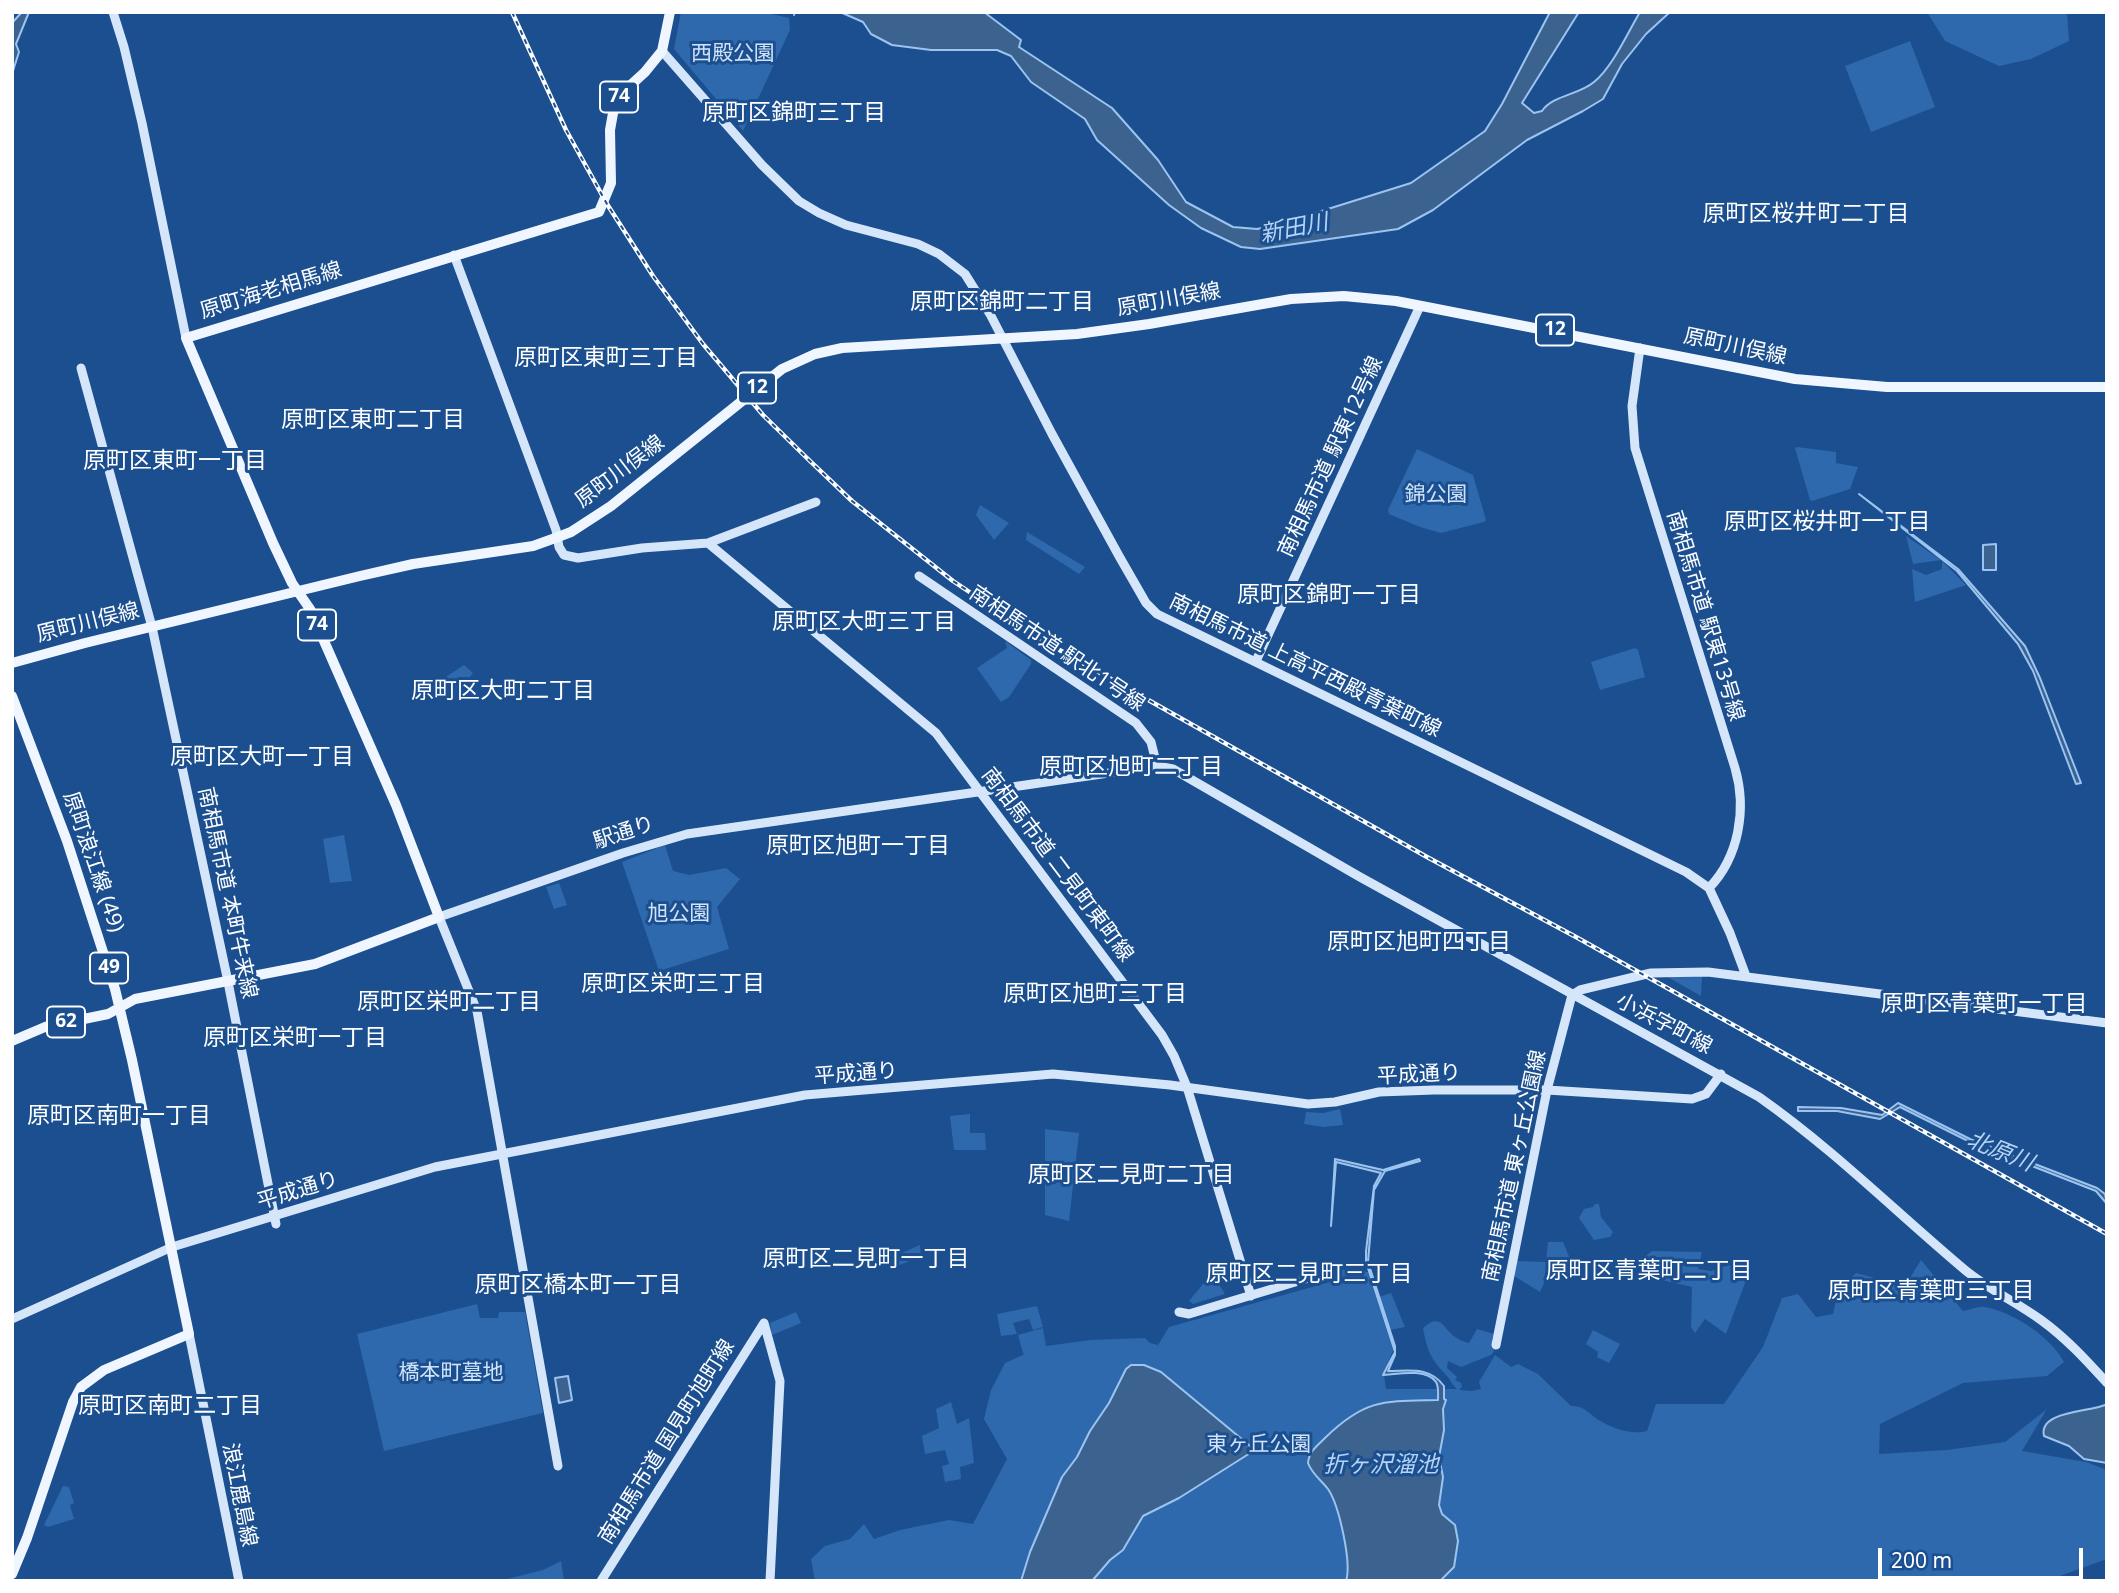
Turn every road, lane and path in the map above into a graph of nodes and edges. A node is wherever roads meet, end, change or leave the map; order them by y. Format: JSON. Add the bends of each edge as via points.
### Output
{"nodes":[{"id":1,"x":113,"y":12,"type":"edge"},
{"id":2,"x":670,"y":12,"type":"edge"},
{"id":3,"x":662,"y":51,"type":"junction"},
{"id":4,"x":454,"y":255,"type":"junction"},
{"id":5,"x":1420,"y":306,"type":"junction"},
{"id":6,"x":186,"y":338,"type":"junction"},
{"id":7,"x":1004,"y":340,"type":"junction"},
{"id":8,"x":1640,"y":348,"type":"junction"},
{"id":9,"x":81,"y":368,"type":"dead end"},
{"id":10,"x":2107,"y":387,"type":"edge"},
{"id":11,"x":816,"y":502,"type":"dead end"},
{"id":12,"x":558,"y":537,"type":"junction"},
{"id":13,"x":708,"y":543,"type":"junction"},
{"id":14,"x":919,"y":576,"type":"dead end"},
{"id":15,"x":298,"y":592,"type":"junction"},
{"id":16,"x":152,"y":627,"type":"junction"},
{"id":17,"x":1256,"y":661,"type":"junction"},
{"id":18,"x":12,"y":663,"type":"edge"},
{"id":19,"x":12,"y":696,"type":"edge"},
{"id":20,"x":1157,"y":766,"type":"junction"},
{"id":21,"x":980,"y":792,"type":"junction"},
{"id":22,"x":1709,"y":888,"type":"junction"},
{"id":23,"x":439,"y":917,"type":"junction"},
{"id":24,"x":1746,"y":976,"type":"junction"},
{"id":25,"x":228,"y":982,"type":"junction"},
{"id":26,"x":1572,"y":995,"type":"junction"},
{"id":27,"x":120,"y":1007,"type":"junction"},
{"id":28,"x":2107,"y":1023,"type":"edge"},
{"id":29,"x":12,"y":1041,"type":"edge"},
{"id":30,"x":1721,"y":1074,"type":"junction"},
{"id":31,"x":1187,"y":1087,"type":"junction"},
{"id":32,"x":1547,"y":1090,"type":"junction"},
{"id":33,"x":503,"y":1152,"type":"junction"},
{"id":34,"x":275,"y":1220,"type":"junction"},
{"id":35,"x":172,"y":1248,"type":"junction"},
{"id":36,"x":1325,"y":1273,"type":"dead end"},
{"id":37,"x":1251,"y":1296,"type":"junction"},
{"id":38,"x":1179,"y":1312,"type":"dead end"},
{"id":39,"x":12,"y":1319,"type":"edge"},
{"id":40,"x":189,"y":1334,"type":"junction"},
{"id":41,"x":1496,"y":1345,"type":"dead end"},
{"id":42,"x":2107,"y":1383,"type":"edge"},
{"id":43,"x":558,"y":1466,"type":"dead end"},
{"id":44,"x":12,"y":1574,"type":"edge"},
{"id":45,"x":239,"y":1581,"type":"edge"},
{"id":46,"x":601,"y":1581,"type":"edge"},
{"id":47,"x":769,"y":1581,"type":"edge"}],
"edges":[{"from":1,"to":6,"type":"street","via":[[142,123]]},
{"from":2,"to":3,"type":"main road","name":"原町海老相馬線","number":"74"},
{"from":3,"to":4,"type":"main road","name":"原町海老相馬線","number":"74","via":[[615,102],[610,130],[611,183],[599,212]]},
{"from":3,"to":7,"type":"street","name":"南相馬市道 上高平西殿青葉町線","via":[[799,201],[846,225],[908,240],[939,254],[972,284]]},
{"from":4,"to":6,"type":"main road","name":"原町海老相馬線","number":"74"},
{"from":4,"to":12,"type":"street"},
{"from":5,"to":7,"type":"main road","name":"原町川俣線","number":"12","via":[[1344,296],[1291,299],[1122,328]]},
{"from":5,"to":8,"type":"main road","name":"原町川俣線","number":"12"},
{"from":5,"to":17,"type":"street","name":"南相馬市道 駅東12号線"},
{"from":6,"to":15,"type":"main road","name":"原町海老相馬線","number":"74"},
{"from":7,"to":12,"type":"main road","name":"原町川俣線","number":"12","via":[[842,348],[793,363],[611,506]]},
{"from":7,"to":17,"type":"street","name":"南相馬市道 上高平西殿青葉町線","via":[[1146,603],[1157,614]]},
{"from":8,"to":10,"type":"main road","name":"原町川俣線","number":"12","via":[[1795,379],[1887,387]]},
{"from":8,"to":22,"type":"street","name":"南相馬市道 駅東13号線","via":[[1632,406],[1635,448],[1741,799],[1734,846]]},
{"from":9,"to":16,"type":"street","name":"南相馬市道 本町牛来線"},
{"from":11,"to":13,"type":"street"},
{"from":12,"to":13,"type":"street","via":[[564,555],[578,558]]},
{"from":12,"to":15,"type":"main road","name":"原町川俣線","number":"12","via":[[533,546],[413,564]]},
{"from":13,"to":21,"type":"street","name":"南相馬市道 二見町東町線","via":[[929,727]]},
{"from":14,"to":20,"type":"street","name":"南相馬市道 駅北1号線","via":[[1136,723],[1152,742]]},
{"from":15,"to":16,"type":"main road","name":"原町川俣線","number":"12"},
{"from":15,"to":23,"type":"main road","name":"原町海老相馬線","number":"74","via":[[310,609],[396,805]]},
{"from":16,"to":18,"type":"main road","name":"原町川俣線","number":"12"},
{"from":16,"to":25,"type":"street","name":"南相馬市道 本町牛来線"},
{"from":17,"to":22,"type":"street","name":"南相馬市道 上高平西殿青葉町線","via":[[1674,866]]},
{"from":19,"to":27,"type":"main road","name":"原町浪江線 (49)","number":"49","via":[[83,889]]},
{"from":20,"to":21,"type":"street","name":"駅通り"},
{"from":20,"to":26,"type":"street","name":"小浜字町線","via":[[1173,769]]},
{"from":21,"to":23,"type":"street","name":"駅通り","via":[[687,834]]},
{"from":21,"to":31,"type":"street","name":"南相馬市道 二見町東町線","via":[[1165,1041]]},
{"from":22,"to":24,"type":"street"},
{"from":23,"to":25,"type":"main road","name":"駅通り","via":[[315,964]]},
{"from":23,"to":33,"type":"street","via":[[477,1008]]},
{"from":24,"to":26,"type":"street","via":[[1651,973]]},
{"from":24,"to":28,"type":"street"},
{"from":25,"to":27,"type":"main road","name":"駅通り","via":[[135,999]]},
{"from":25,"to":34,"type":"street","name":"南相馬市道 本町牛来線"},
{"from":26,"to":30,"type":"street","name":"小浜字町線"},
{"from":26,"to":32,"type":"street","name":"南相馬市道 東ヶ丘公園線"},
{"from":27,"to":29,"type":"main road","number":"62"},
{"from":27,"to":35,"type":"main road","name":"原町浪江線 (49)","number":"49"},
{"from":30,"to":32,"type":"street","name":"平成通り","via":[[1706,1094],[1692,1099]]},
{"from":30,"to":42,"type":"street","name":"小浜字町線","via":[[1793,1121],[1965,1270],[2071,1345]]},
{"from":31,"to":32,"type":"street","name":"平成通り","via":[[1308,1104],[1401,1090]]},
{"from":31,"to":33,"type":"street","name":"平成通り","via":[[1053,1074],[819,1093]]},
{"from":31,"to":37,"type":"street","name":"南相馬市道 二見町東町線"},
{"from":32,"to":41,"type":"street","name":"南相馬市道 東ヶ丘公園線"},
{"from":33,"to":34,"type":"street","name":"平成通り","via":[[435,1167]]},
{"from":33,"to":43,"type":"street"},
{"from":34,"to":35,"type":"street","name":"平成通り"},
{"from":35,"to":39,"type":"street","name":"平成通り"},
{"from":35,"to":40,"type":"main road","number":"49"},
{"from":36,"to":37,"type":"street"},
{"from":37,"to":38,"type":"street","via":[[1189,1314]]},
{"from":40,"to":44,"type":"main road","via":[[111,1366],[81,1387]]},
{"from":40,"to":45,"type":"street","name":"浪江鹿島線"},
{"from":46,"to":47,"type":"street","name":"南相馬市道 国見町旭町線","via":[[764,1323],[780,1381]]}]}
